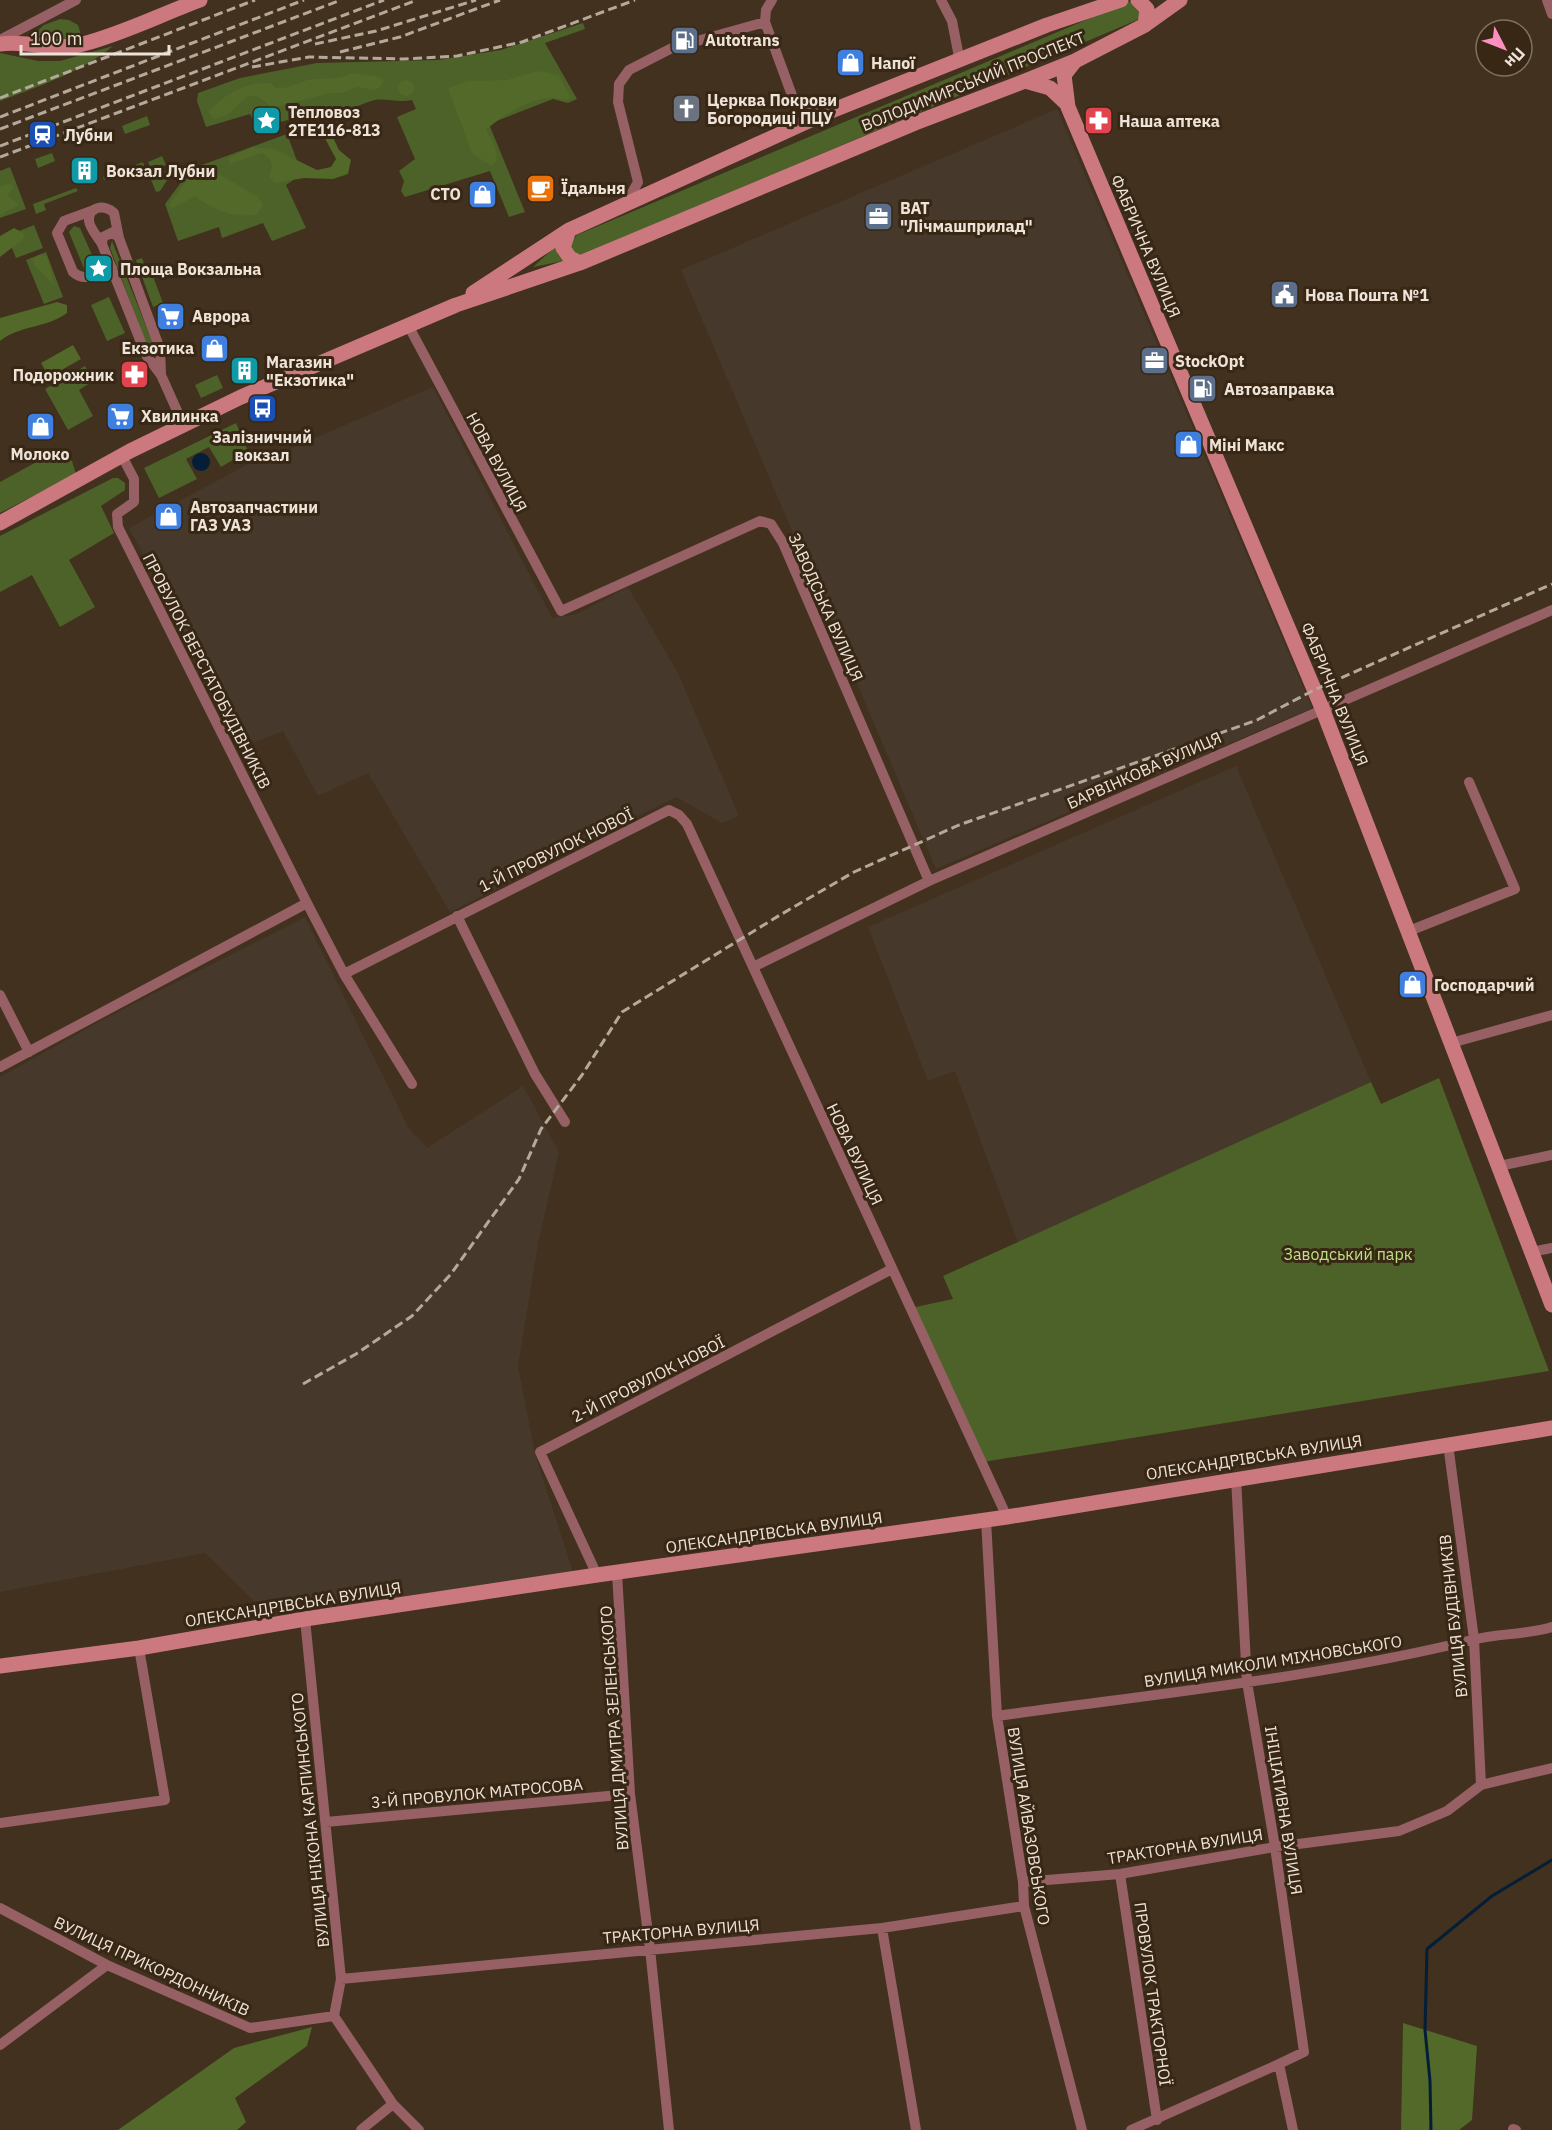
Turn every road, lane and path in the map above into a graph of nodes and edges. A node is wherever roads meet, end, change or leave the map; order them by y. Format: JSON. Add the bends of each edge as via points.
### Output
{"nodes":[{"id":1,"x":76,"y":0,"type":"edge"},
{"id":2,"x":200,"y":0,"type":"edge"},
{"id":3,"x":772,"y":0,"type":"edge"},
{"id":4,"x":941,"y":0,"type":"edge"},
{"id":5,"x":1121,"y":0,"type":"edge"},
{"id":6,"x":1138,"y":0,"type":"edge"},
{"id":7,"x":1180,"y":0,"type":"edge"},
{"id":8,"x":1547,"y":0,"type":"edge"},
{"id":9,"x":1552,"y":14,"type":"edge"},
{"id":10,"x":765,"y":22,"type":"junction"},
{"id":11,"x":1145,"y":25,"type":"junction"},
{"id":12,"x":0,"y":42,"type":"edge"},
{"id":13,"x":1075,"y":61,"type":"junction"},
{"id":14,"x":960,"y":62,"type":"junction"},
{"id":15,"x":1025,"y":81,"type":"junction"},
{"id":16,"x":1057,"y":86,"type":"junction"},
{"id":17,"x":826,"y":113,"type":"junction"},
{"id":18,"x":625,"y":205,"type":"junction"},
{"id":19,"x":94,"y":210,"type":"junction"},
{"id":20,"x":569,"y":230,"type":"junction"},
{"id":21,"x":119,"y":238,"type":"junction"},
{"id":22,"x":102,"y":244,"type":"junction"},
{"id":23,"x":580,"y":263,"type":"junction"},
{"id":24,"x":112,"y":268,"type":"junction"},
{"id":25,"x":456,"y":305,"type":"junction"},
{"id":26,"x":408,"y":325,"type":"junction"},
{"id":27,"x":161,"y":375,"type":"junction"},
{"id":28,"x":183,"y":424,"type":"junction"},
{"id":29,"x":122,"y":456,"type":"junction"},
{"id":30,"x":0,"y":523,"type":"edge"},
{"id":31,"x":1552,"y":610,"type":"edge"},
{"id":32,"x":561,"y":611,"type":"joint"},
{"id":33,"x":1322,"y":708,"type":"junction"},
{"id":34,"x":1469,"y":782,"type":"dead end"},
{"id":35,"x":669,"y":810,"type":"joint"},
{"id":36,"x":929,"y":881,"type":"junction"},
{"id":37,"x":307,"y":903,"type":"junction"},
{"id":38,"x":458,"y":916,"type":"junction"},
{"id":39,"x":1409,"y":931,"type":"junction"},
{"id":40,"x":753,"y":967,"type":"junction"},
{"id":41,"x":344,"y":974,"type":"junction"},
{"id":42,"x":0,"y":995,"type":"edge"},
{"id":43,"x":1552,"y":1015,"type":"edge"},
{"id":44,"x":1451,"y":1043,"type":"junction"},
{"id":45,"x":29,"y":1052,"type":"junction"},
{"id":46,"x":0,"y":1066,"type":"edge"},
{"id":47,"x":412,"y":1084,"type":"dead end"},
{"id":48,"x":565,"y":1122,"type":"dead end"},
{"id":49,"x":1552,"y":1155,"type":"edge"},
{"id":50,"x":1498,"y":1166,"type":"junction"},
{"id":51,"x":1552,"y":1248,"type":"edge"},
{"id":52,"x":1531,"y":1252,"type":"junction"},
{"id":53,"x":892,"y":1269,"type":"junction"},
{"id":54,"x":1552,"y":1305,"type":"edge"},
{"id":55,"x":1552,"y":1428,"type":"edge"},
{"id":56,"x":1448,"y":1444,"type":"junction"},
{"id":57,"x":1236,"y":1478,"type":"junction"},
{"id":58,"x":1007,"y":1517,"type":"junction"},
{"id":59,"x":986,"y":1520,"type":"junction"},
{"id":60,"x":617,"y":1573,"type":"junction"},
{"id":61,"x":597,"y":1575,"type":"junction"},
{"id":62,"x":305,"y":1619,"type":"junction"},
{"id":63,"x":1552,"y":1627,"type":"edge"},
{"id":64,"x":1474,"y":1639,"type":"junction"},
{"id":65,"x":139,"y":1648,"type":"junction"},
{"id":66,"x":0,"y":1666,"type":"edge"},
{"id":67,"x":1247,"y":1682,"type":"junction"},
{"id":68,"x":997,"y":1716,"type":"junction"},
{"id":69,"x":1552,"y":1768,"type":"edge"},
{"id":70,"x":1481,"y":1785,"type":"junction"},
{"id":71,"x":630,"y":1794,"type":"junction"},
{"id":72,"x":326,"y":1822,"type":"junction"},
{"id":73,"x":0,"y":1823,"type":"edge"},
{"id":74,"x":1275,"y":1847,"type":"junction"},
{"id":75,"x":1120,"y":1874,"type":"junction"},
{"id":76,"x":1023,"y":1882,"type":"junction"},
{"id":77,"x":1024,"y":1906,"type":"junction"},
{"id":78,"x":0,"y":1908,"type":"edge"},
{"id":79,"x":882,"y":1928,"type":"junction"},
{"id":80,"x":650,"y":1949,"type":"junction"},
{"id":81,"x":107,"y":1965,"type":"junction"},
{"id":82,"x":341,"y":1979,"type":"junction"},
{"id":83,"x":334,"y":2016,"type":"junction"},
{"id":84,"x":0,"y":2045,"type":"edge"},
{"id":85,"x":1279,"y":2064,"type":"junction"},
{"id":86,"x":393,"y":2104,"type":"junction"},
{"id":87,"x":1157,"y":2120,"type":"junction"},
{"id":88,"x":361,"y":2130,"type":"edge"},
{"id":89,"x":419,"y":2130,"type":"edge"},
{"id":90,"x":669,"y":2130,"type":"edge"},
{"id":91,"x":916,"y":2130,"type":"edge"},
{"id":92,"x":1082,"y":2130,"type":"edge"},
{"id":93,"x":1131,"y":2130,"type":"edge"},
{"id":94,"x":1293,"y":2130,"type":"edge"}],
"edges":[{"from":1,"to":12,"type":"street"},
{"from":2,"to":12,"type":"main road","via":[[82,45],[55,48]]},
{"from":3,"to":10,"type":"street","via":[[765,10]]},
{"from":4,"to":14,"type":"street","via":[[952,21]]},
{"from":5,"to":14,"type":"main road","name":"ВОЛОДИМИРСЬКИЙ ПРОСПЕКТ","via":[[1047,25]]},
{"from":6,"to":11,"type":"main road","via":[[1147,9]]},
{"from":7,"to":11,"type":"main road","name":"ВОЛОДИМИРСЬКИЙ ПРОСПЕКТ"},
{"from":8,"to":9,"type":"street"},
{"from":10,"to":17,"type":"street","via":[[793,98]]},
{"from":10,"to":18,"type":"street","via":[[672,48],[629,70],[619,84],[618,102],[638,182]]},
{"from":11,"to":13,"type":"main road","name":"ВОЛОДИМИРСЬКИЙ ПРОСПЕКТ"},
{"from":13,"to":15,"type":"main road","name":"ВОЛОДИМИРСЬКИЙ ПРОСПЕКТ"},
{"from":13,"to":16,"type":"main road"},
{"from":14,"to":17,"type":"main road","name":"ВОЛОДИМИРСЬКИЙ ПРОСПЕКТ"},
{"from":15,"to":16,"type":"main road"},
{"from":15,"to":23,"type":"main road","name":"ВОЛОДИМИРСЬКИЙ ПРОСПЕКТ"},
{"from":16,"to":33,"type":"main road","name":"ФАБРИЧНА ВУЛИЦЯ"},
{"from":17,"to":18,"type":"main road","name":"ВОЛОДИМИРСЬКИЙ ПРОСПЕКТ"},
{"from":18,"to":20,"type":"main road","name":"ВОЛОДИМИРСЬКИЙ ПРОСПЕКТ"},
{"from":19,"to":21,"type":"street","via":[[105,206],[114,213]]},
{"from":19,"to":22,"type":"street","via":[[89,221]]},
{"from":19,"to":24,"type":"street","via":[[64,221],[57,233],[78,277]]},
{"from":20,"to":23,"type":"main road","via":[[563,248]]},
{"from":20,"to":25,"type":"main road","name":"ВОЛОДИМИРСЬКИЙ ПРОСПЕКТ"},
{"from":21,"to":22,"type":"street","via":[[113,232],[107,234]]},
{"from":21,"to":27,"type":"street","via":[[160,349]]},
{"from":22,"to":24,"type":"street"},
{"from":23,"to":25,"type":"main road","name":"ВОЛОДИМИРСЬКИЙ ПРОСПЕКТ"},
{"from":24,"to":27,"type":"street","via":[[146,355]]},
{"from":25,"to":26,"type":"main road","name":"ВОЛОДИМИРСЬКИЙ ПРОСПЕКТ"},
{"from":26,"to":28,"type":"main road","name":"ВОЛОДИМИРСЬКИЙ ПРОСПЕКТ"},
{"from":26,"to":32,"type":"street","name":"НОВА ВУЛИЦЯ"},
{"from":27,"to":28,"type":"street"},
{"from":28,"to":29,"type":"main road","name":"ВОЛОДИМИРСЬКИЙ ПРОСПЕКТ"},
{"from":29,"to":30,"type":"main road","name":"ВОЛОДИМИРСЬКИЙ ПРОСПЕКТ"},
{"from":29,"to":37,"type":"street","name":"ПРОВУЛОК ВЕРСТАТОБУДІВНИКІВ","via":[[134,479],[134,502],[117,514],[118,526]]},
{"from":31,"to":33,"type":"street","name":"БАРВІНКОВА ВУЛИЦЯ"},
{"from":32,"to":36,"type":"street","name":"ЗАВОДСЬКА ВУЛИЦЯ","via":[[760,520],[771,524],[783,543]]},
{"from":33,"to":36,"type":"street","name":"БАРВІНКОВА ВУЛИЦЯ"},
{"from":33,"to":39,"type":"main road","name":"ФАБРИЧНА ВУЛИЦЯ"},
{"from":34,"to":39,"type":"street","via":[[1515,889]]},
{"from":35,"to":38,"type":"street","name":"1-Й ПРОВУЛОК НОВОЇ"},
{"from":35,"to":40,"type":"street","name":"НОВА ВУЛИЦЯ","via":[[687,824]]},
{"from":36,"to":40,"type":"street","name":"БАРВІНКОВА ВУЛИЦЯ"},
{"from":37,"to":41,"type":"street","name":"ПРОВУЛОК ВЕРСТАТОБУДІВНИКІВ"},
{"from":37,"to":45,"type":"street"},
{"from":38,"to":41,"type":"street","name":"1-Й ПРОВУЛОК НОВОЇ"},
{"from":38,"to":48,"type":"street","via":[[535,1074]]},
{"from":39,"to":44,"type":"main road","name":"ФАБРИЧНА ВУЛИЦЯ"},
{"from":40,"to":53,"type":"street","name":"НОВА ВУЛИЦЯ"},
{"from":41,"to":47,"type":"street","name":"ПРОВУЛОК ВЕРСТАТОБУДІВНИКІВ"},
{"from":42,"to":45,"type":"street"},
{"from":43,"to":44,"type":"street"},
{"from":44,"to":50,"type":"main road","name":"ФАБРИЧНА ВУЛИЦЯ"},
{"from":45,"to":46,"type":"street"},
{"from":49,"to":50,"type":"street"},
{"from":50,"to":52,"type":"main road","name":"ФАБРИЧНА ВУЛИЦЯ"},
{"from":51,"to":52,"type":"street"},
{"from":52,"to":54,"type":"main road","name":"ФАБРИЧНА ВУЛИЦЯ"},
{"from":53,"to":58,"type":"street","name":"НОВА ВУЛИЦЯ"},
{"from":53,"to":61,"type":"street","name":"2-Й ПРОВУЛОК НОВОЇ","via":[[540,1452]]},
{"from":55,"to":56,"type":"main road","name":"ОЛЕКСАНДРІВСЬКА ВУЛИЦЯ"},
{"from":56,"to":57,"type":"main road","name":"ОЛЕКСАНДРІВСЬКА ВУЛИЦЯ"},
{"from":56,"to":64,"type":"street","name":"ВУЛИЦЯ БУДІВНИКІВ"},
{"from":57,"to":58,"type":"main road","name":"ОЛЕКСАНДРІВСЬКА ВУЛИЦЯ"},
{"from":57,"to":67,"type":"street","name":"ІНІЦІАТИВНА ВУЛИЦЯ"},
{"from":58,"to":59,"type":"main road","name":"ОЛЕКСАНДРІВСЬКА ВУЛИЦЯ"},
{"from":59,"to":60,"type":"main road","name":"ОЛЕКСАНДРІВСЬКА ВУЛИЦЯ"},
{"from":59,"to":68,"type":"street","name":"ВУЛИЦЯ АЙВАЗОВСЬКОГО"},
{"from":60,"to":61,"type":"main road","name":"ОЛЕКСАНДРІВСЬКА ВУЛИЦЯ"},
{"from":60,"to":71,"type":"street","name":"ВУЛИЦЯ ДМИТРА ЗЕЛЕНСЬКОГО"},
{"from":61,"to":62,"type":"main road","name":"ОЛЕКСАНДРІВСЬКА ВУЛИЦЯ"},
{"from":62,"to":65,"type":"main road","name":"ОЛЕКСАНДРІВСЬКА ВУЛИЦЯ"},
{"from":62,"to":72,"type":"street","name":"ВУЛИЦЯ НІКОНА КАРПИНСЬКОГО"},
{"from":63,"to":64,"type":"street","name":"ВУЛИЦЯ МИКОЛИ МІХНОВСЬКОГО"},
{"from":64,"to":67,"type":"street","name":"ВУЛИЦЯ МИКОЛИ МІХНОВСЬКОГО","via":[[1424,1653]]},
{"from":64,"to":70,"type":"street","name":"ВУЛИЦЯ БУДІВНИКІВ"},
{"from":65,"to":66,"type":"main road","name":"ОЛЕКСАНДРІВСЬКА ВУЛИЦЯ"},
{"from":65,"to":73,"type":"street","via":[[165,1800]]},
{"from":67,"to":68,"type":"street","name":"ВУЛИЦЯ МИКОЛИ МІХНОВСЬКОГО"},
{"from":67,"to":74,"type":"street","name":"ІНІЦІАТИВНА ВУЛИЦЯ"},
{"from":68,"to":76,"type":"street","name":"ВУЛИЦЯ АЙВАЗОВСЬКОГО"},
{"from":69,"to":70,"type":"street","name":"ТРАКТОРНА ВУЛИЦЯ"},
{"from":70,"to":74,"type":"street","name":"ТРАКТОРНА ВУЛИЦЯ","via":[[1447,1811],[1399,1831]]},
{"from":71,"to":72,"type":"street","name":"3-Й ПРОВУЛОК МАТРОСОВА"},
{"from":71,"to":80,"type":"street","name":"ВУЛИЦЯ ДМИТРА ЗЕЛЕНСЬКОГО"},
{"from":72,"to":82,"type":"street","name":"ВУЛИЦЯ НІКОНА КАРПИНСЬКОГО"},
{"from":74,"to":75,"type":"street","name":"ТРАКТОРНА ВУЛИЦЯ"},
{"from":74,"to":85,"type":"street","name":"ІНІЦІАТИВНА ВУЛИЦЯ","via":[[1304,2052]]},
{"from":75,"to":76,"type":"street","name":"ТРАКТОРНА ВУЛИЦЯ"},
{"from":75,"to":87,"type":"street","name":"ПРОВУЛОК ТРАКТОРНОЇ"},
{"from":76,"to":77,"type":"street","name":"ВУЛИЦЯ АЙВАЗОВСЬКОГО"},
{"from":77,"to":79,"type":"street","name":"ТРАКТОРНА ВУЛИЦЯ"},
{"from":77,"to":92,"type":"street","name":"ВУЛИЦЯ АЙВАЗОВСЬКОГО"},
{"from":78,"to":81,"type":"street","name":"ВУЛИЦЯ ПРИКОРДОННИКІВ"},
{"from":79,"to":80,"type":"street","name":"ТРАКТОРНА ВУЛИЦЯ"},
{"from":79,"to":91,"type":"street"},
{"from":80,"to":82,"type":"street","name":"ТРАКТОРНА ВУЛИЦЯ"},
{"from":80,"to":90,"type":"street","name":"ВУЛИЦЯ ДМИТРА ЗЕЛЕНСЬКОГО"},
{"from":81,"to":83,"type":"street","name":"ВУЛИЦЯ ПРИКОРДОННИКІВ","via":[[250,2028]]},
{"from":81,"to":84,"type":"street"},
{"from":82,"to":83,"type":"street","name":"ВУЛИЦЯ НІКОНА КАРПИНСЬКОГО"},
{"from":83,"to":86,"type":"street"},
{"from":85,"to":87,"type":"street","via":[[1217,2089]]},
{"from":85,"to":94,"type":"street"},
{"from":86,"to":88,"type":"street"},
{"from":86,"to":89,"type":"street"},
{"from":87,"to":93,"type":"street"}]}
